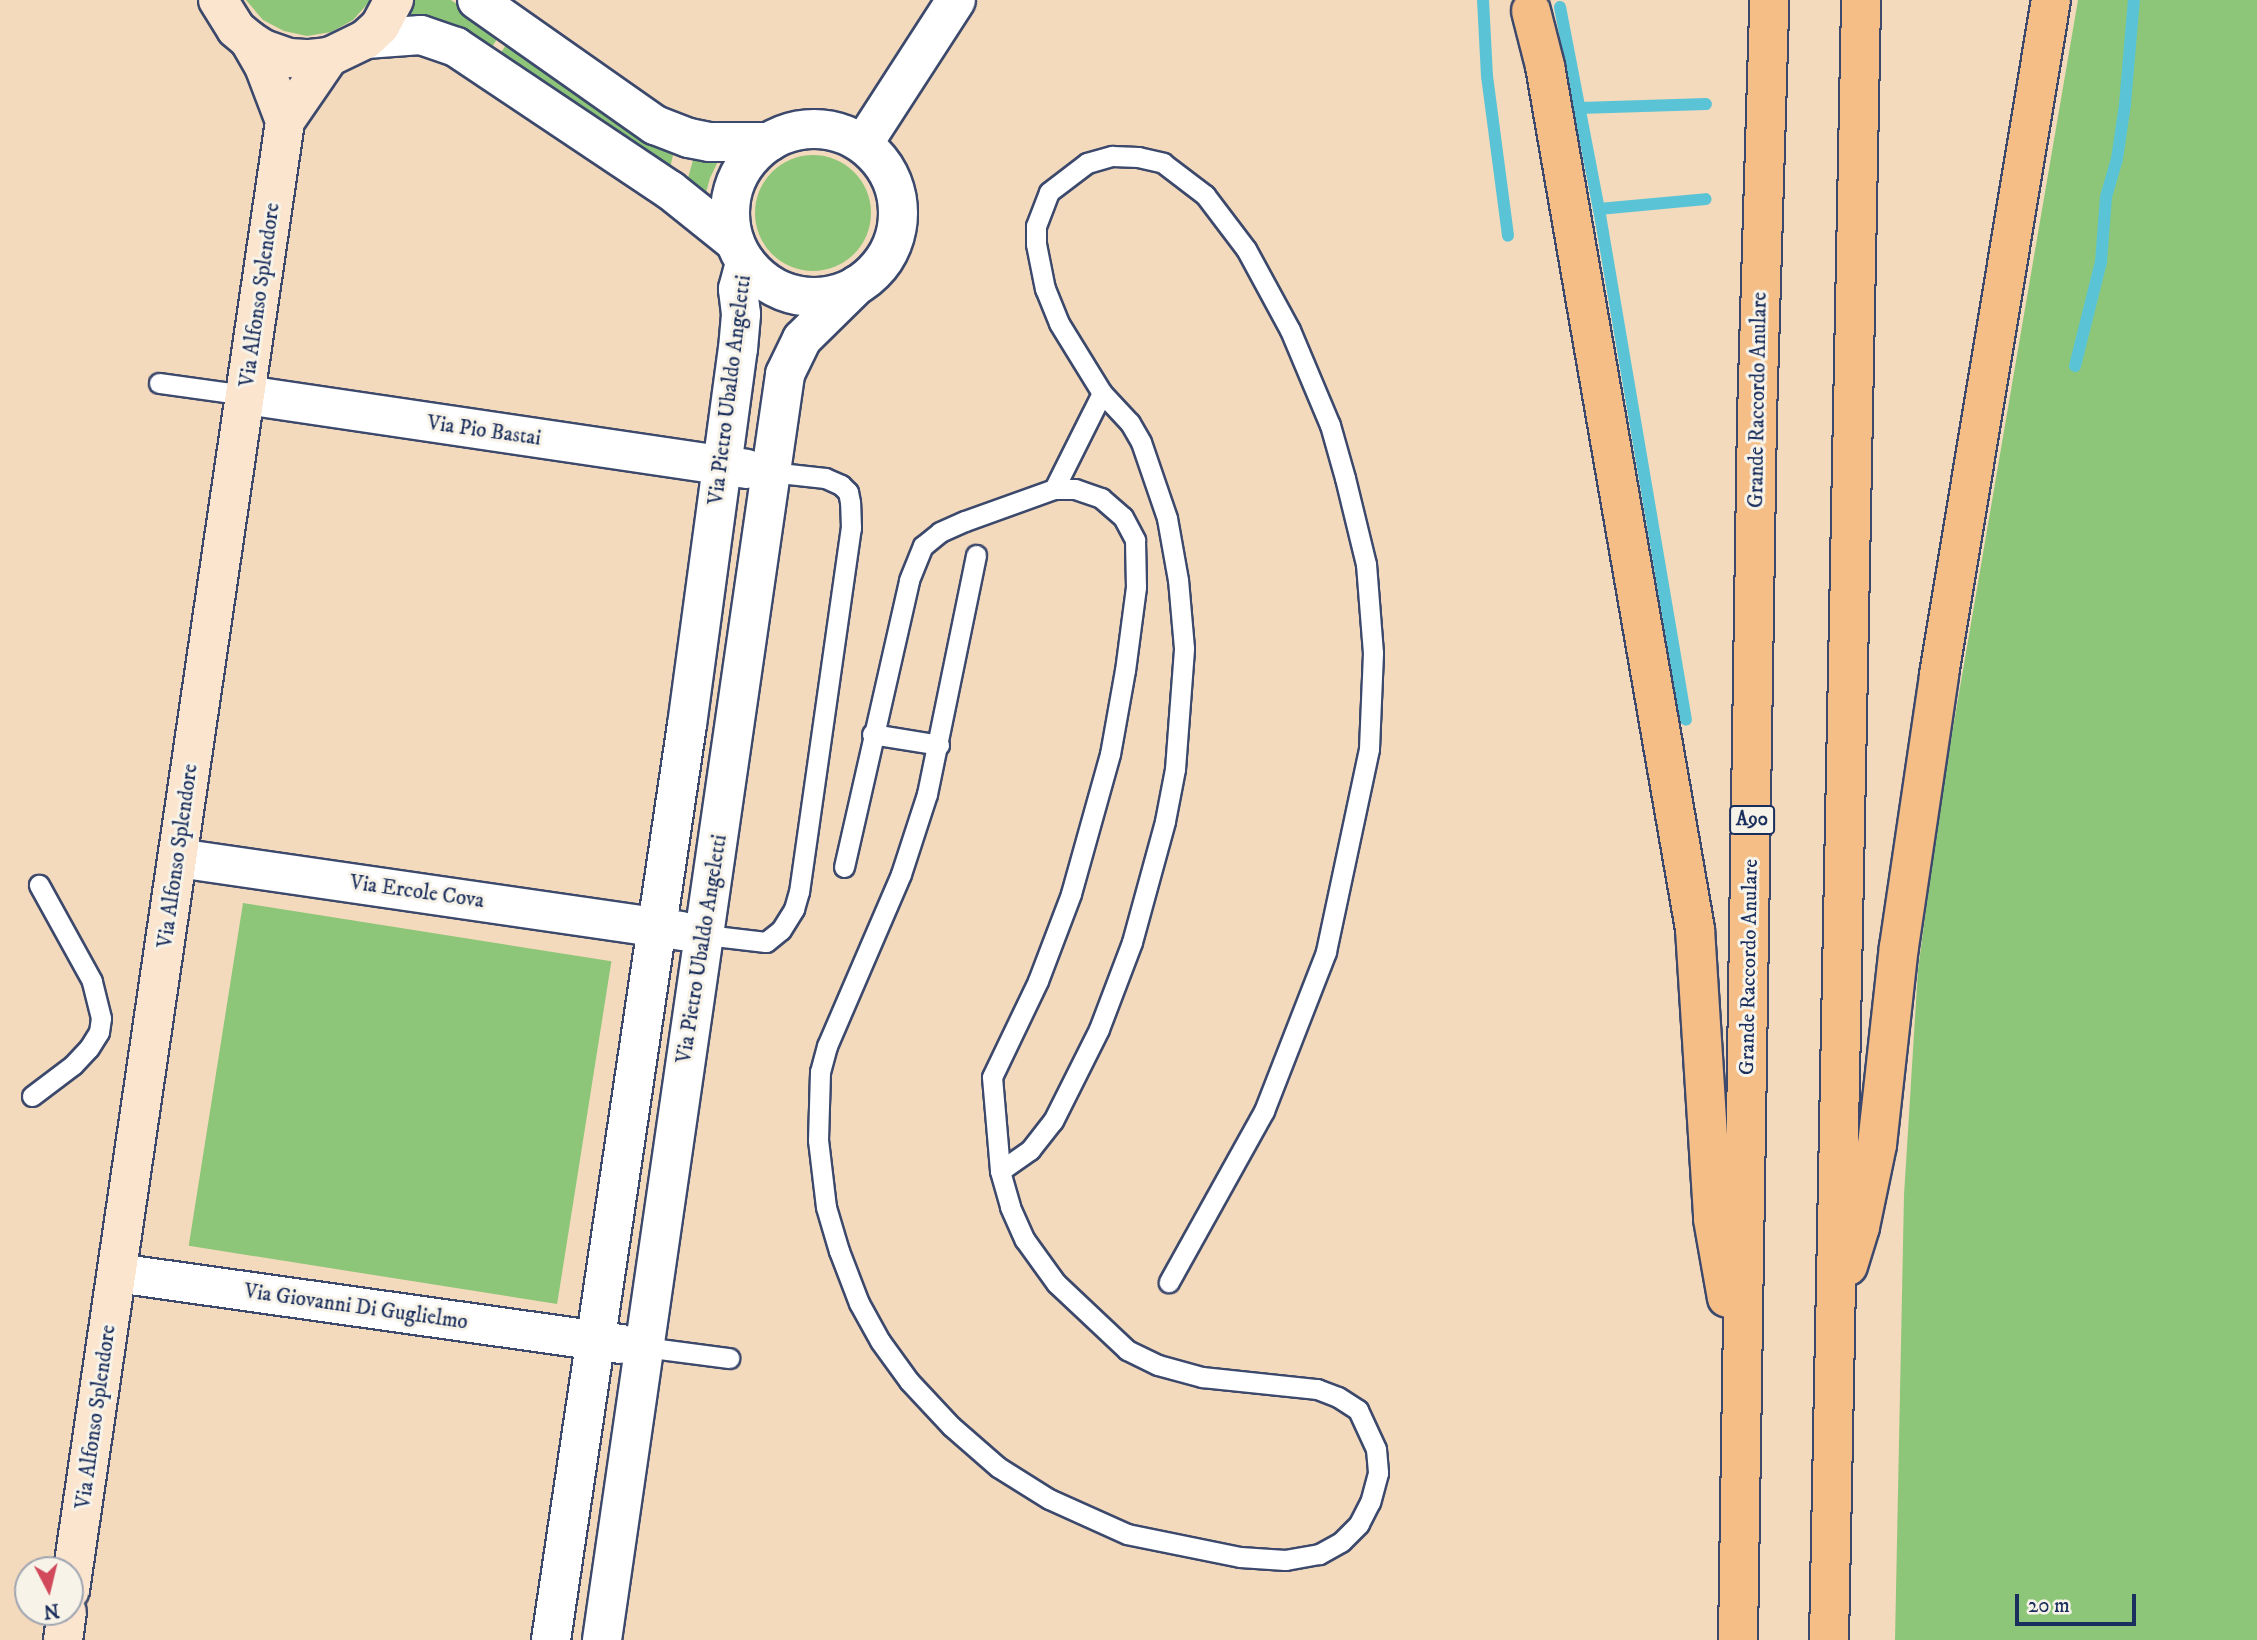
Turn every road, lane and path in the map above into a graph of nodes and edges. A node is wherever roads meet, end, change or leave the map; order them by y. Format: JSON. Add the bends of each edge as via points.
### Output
{"nodes":[{"id":1,"x":218,"y":0,"type":"edge"},
{"id":2,"x":394,"y":0,"type":"edge"},
{"id":3,"x":477,"y":0,"type":"edge"},
{"id":4,"x":956,"y":0,"type":"edge"},
{"id":5,"x":1769,"y":0,"type":"edge"},
{"id":6,"x":1861,"y":0,"type":"edge"},
{"id":7,"x":2051,"y":0,"type":"edge"},
{"id":8,"x":1531,"y":11,"type":"dead end"},
{"id":9,"x":366,"y":39,"type":"junction"},
{"id":10,"x":248,"y":40,"type":"junction"},
{"id":11,"x":330,"y":57,"type":"junction"},
{"id":12,"x":285,"y":121,"type":"junction"},
{"id":13,"x":769,"y":142,"type":"junction"},
{"id":14,"x":863,"y":144,"type":"junction"},
{"id":15,"x":740,"y":252,"type":"junction"},
{"id":16,"x":858,"y":285,"type":"junction"},
{"id":17,"x":159,"y":383,"type":"dead end"},
{"id":18,"x":1102,"y":393,"type":"junction"},
{"id":19,"x":246,"y":395,"type":"junction"},
{"id":20,"x":722,"y":466,"type":"junction"},
{"id":21,"x":770,"y":472,"type":"junction"},
{"id":22,"x":1054,"y":489,"type":"junction"},
{"id":23,"x":976,"y":555,"type":"dead end"},
{"id":24,"x":872,"y":734,"type":"junction"},
{"id":25,"x":939,"y":745,"type":"junction"},
{"id":26,"x":178,"y":858,"type":"junction"},
{"id":27,"x":844,"y":867,"type":"dead end"},
{"id":28,"x":39,"y":885,"type":"dead end"},
{"id":29,"x":656,"y":928,"type":"junction"},
{"id":30,"x":706,"y":935,"type":"junction"},
{"id":31,"x":32,"y":1096,"type":"dead end"},
{"id":32,"x":1000,"y":1171,"type":"junction"},
{"id":33,"x":117,"y":1273,"type":"junction"},
{"id":34,"x":1169,"y":1282,"type":"dead end"},
{"id":35,"x":1835,"y":1301,"type":"junction"},
{"id":36,"x":595,"y":1340,"type":"junction"},
{"id":37,"x":644,"y":1347,"type":"junction"},
{"id":38,"x":729,"y":1358,"type":"dead end"},
{"id":39,"x":1741,"y":1360,"type":"junction"},
{"id":40,"x":75,"y":1556,"type":"edge"},
{"id":41,"x":551,"y":1640,"type":"edge"},
{"id":42,"x":602,"y":1640,"type":"edge"},
{"id":43,"x":1738,"y":1640,"type":"edge"},
{"id":44,"x":1829,"y":1640,"type":"edge"}],
"edges":[{"from":1,"to":10,"type":"street","name":"Via Alfonso Splendore"},
{"from":2,"to":9,"type":"street","via":[[380,26]]},
{"from":3,"to":13,"type":"street","via":[[655,125],[709,142]]},
{"from":4,"to":14,"type":"street"},
{"from":5,"to":39,"type":"highway","name":"Grande Raccordo Anulare","number":"A90"},
{"from":6,"to":35,"type":"highway"},
{"from":7,"to":35,"type":"highway","via":[[1939,675],[1899,947],[1877,1145],[1860,1227]]},
{"from":8,"to":39,"type":"highway","via":[[1545,66],[1691,904],[1713,1219]]},
{"from":9,"to":11,"type":"street"},
{"from":9,"to":15,"type":"street","via":[[421,35],[456,47],[670,190]]},
{"from":10,"to":11,"type":"street","via":[[289,58]]},
{"from":10,"to":12,"type":"street","name":"Via Alfonso Splendore","via":[[264,66]]},
{"from":11,"to":12,"type":"street","name":"Via Alfonso Splendore"},
{"from":12,"to":19,"type":"street","name":"Via Alfonso Splendore"},
{"from":13,"to":14,"type":"street","via":[[791,131],[816,129],[841,133]]},
{"from":13,"to":15,"type":"street","via":[[748,161],[734,186],[729,214]]},
{"from":14,"to":16,"type":"street","via":[[892,181],[898,204],[897,228],[889,251]]},
{"from":15,"to":16,"type":"street","via":[[762,280],[784,292],[822,296]]},
{"from":15,"to":20,"type":"street","name":"Via Pietro Ubaldo Angeletti","via":[[741,314]]},
{"from":16,"to":21,"type":"street","name":"Via Pietro Ubaldo Angeletti","via":[[814,324],[790,360]]},
{"from":17,"to":19,"type":"lane"},
{"from":18,"to":22,"type":"lane"},
{"from":18,"to":32,"type":"lane","via":[[1141,442],[1167,519],[1175,560],[1184,648],[1175,769],[1132,942],[1100,1029],[1053,1121],[1030,1150]]},
{"from":18,"to":34,"type":"lane","via":[[1059,323],[1045,289],[1036,226],[1049,192],[1087,163],[1112,156],[1138,157],[1163,163],[1205,195],[1246,249],[1290,330],[1330,425],[1352,503],[1366,564],[1373,653],[1369,749],[1326,952],[1264,1111]]},
{"from":19,"to":20,"type":"street","name":"Via Pio Bastai"},
{"from":19,"to":26,"type":"street","name":"Via Alfonso Splendore"},
{"from":20,"to":21,"type":"street","name":"Via Pio Bastai"},
{"from":20,"to":29,"type":"street","name":"Via Pietro Ubaldo Angeletti"},
{"from":21,"to":30,"type":"street","name":"Via Pietro Ubaldo Angeletti"},
{"from":21,"to":30,"type":"lane","via":[[825,478],[841,485],[848,492],[851,528],[794,909],[781,930],[766,942]]},
{"from":22,"to":24,"type":"lane","via":[[965,521],[923,546],[909,580]]},
{"from":22,"to":32,"type":"lane","via":[[1101,498],[1123,517],[1135,540],[1136,587],[1110,754],[1071,894],[1038,981],[992,1077]]},
{"from":23,"to":25,"type":"lane"},
{"from":24,"to":25,"type":"lane"},
{"from":24,"to":27,"type":"lane"},
{"from":25,"to":32,"type":"lane","via":[[901,874],[820,1072],[816,1113],[826,1207],[859,1303],[909,1381],[951,1426],[998,1467],[1087,1518],[1140,1537],[1240,1557],[1285,1560],[1319,1554],[1341,1542],[1359,1524],[1378,1473],[1376,1449],[1358,1410],[1317,1389],[1202,1377],[1158,1365],[1127,1350],[1056,1283],[1025,1240]]},
{"from":26,"to":29,"type":"street","name":"Via Ercole Cova"},
{"from":26,"to":33,"type":"street","name":"Via Alfonso Splendore"},
{"from":28,"to":31,"type":"lane","via":[[92,981],[101,1018],[89,1048]]},
{"from":29,"to":30,"type":"street","name":"Via Ercole Cova"},
{"from":29,"to":36,"type":"street","name":"Via Pietro Ubaldo Angeletti"},
{"from":30,"to":37,"type":"street","name":"Via Pietro Ubaldo Angeletti"},
{"from":33,"to":36,"type":"street","name":"Via Giovanni Di Guglielmo"},
{"from":33,"to":40,"type":"street","name":"Via Alfonso Splendore"},
{"from":35,"to":44,"type":"highway"},
{"from":36,"to":37,"type":"street","name":"Via Giovanni Di Guglielmo"},
{"from":36,"to":41,"type":"street","name":"Via Pietro Ubaldo Angeletti"},
{"from":37,"to":38,"type":"lane"},
{"from":37,"to":42,"type":"street","name":"Via Pietro Ubaldo Angeletti"},
{"from":39,"to":43,"type":"highway","name":"Grande Raccordo Anulare","number":"A90"}]}
